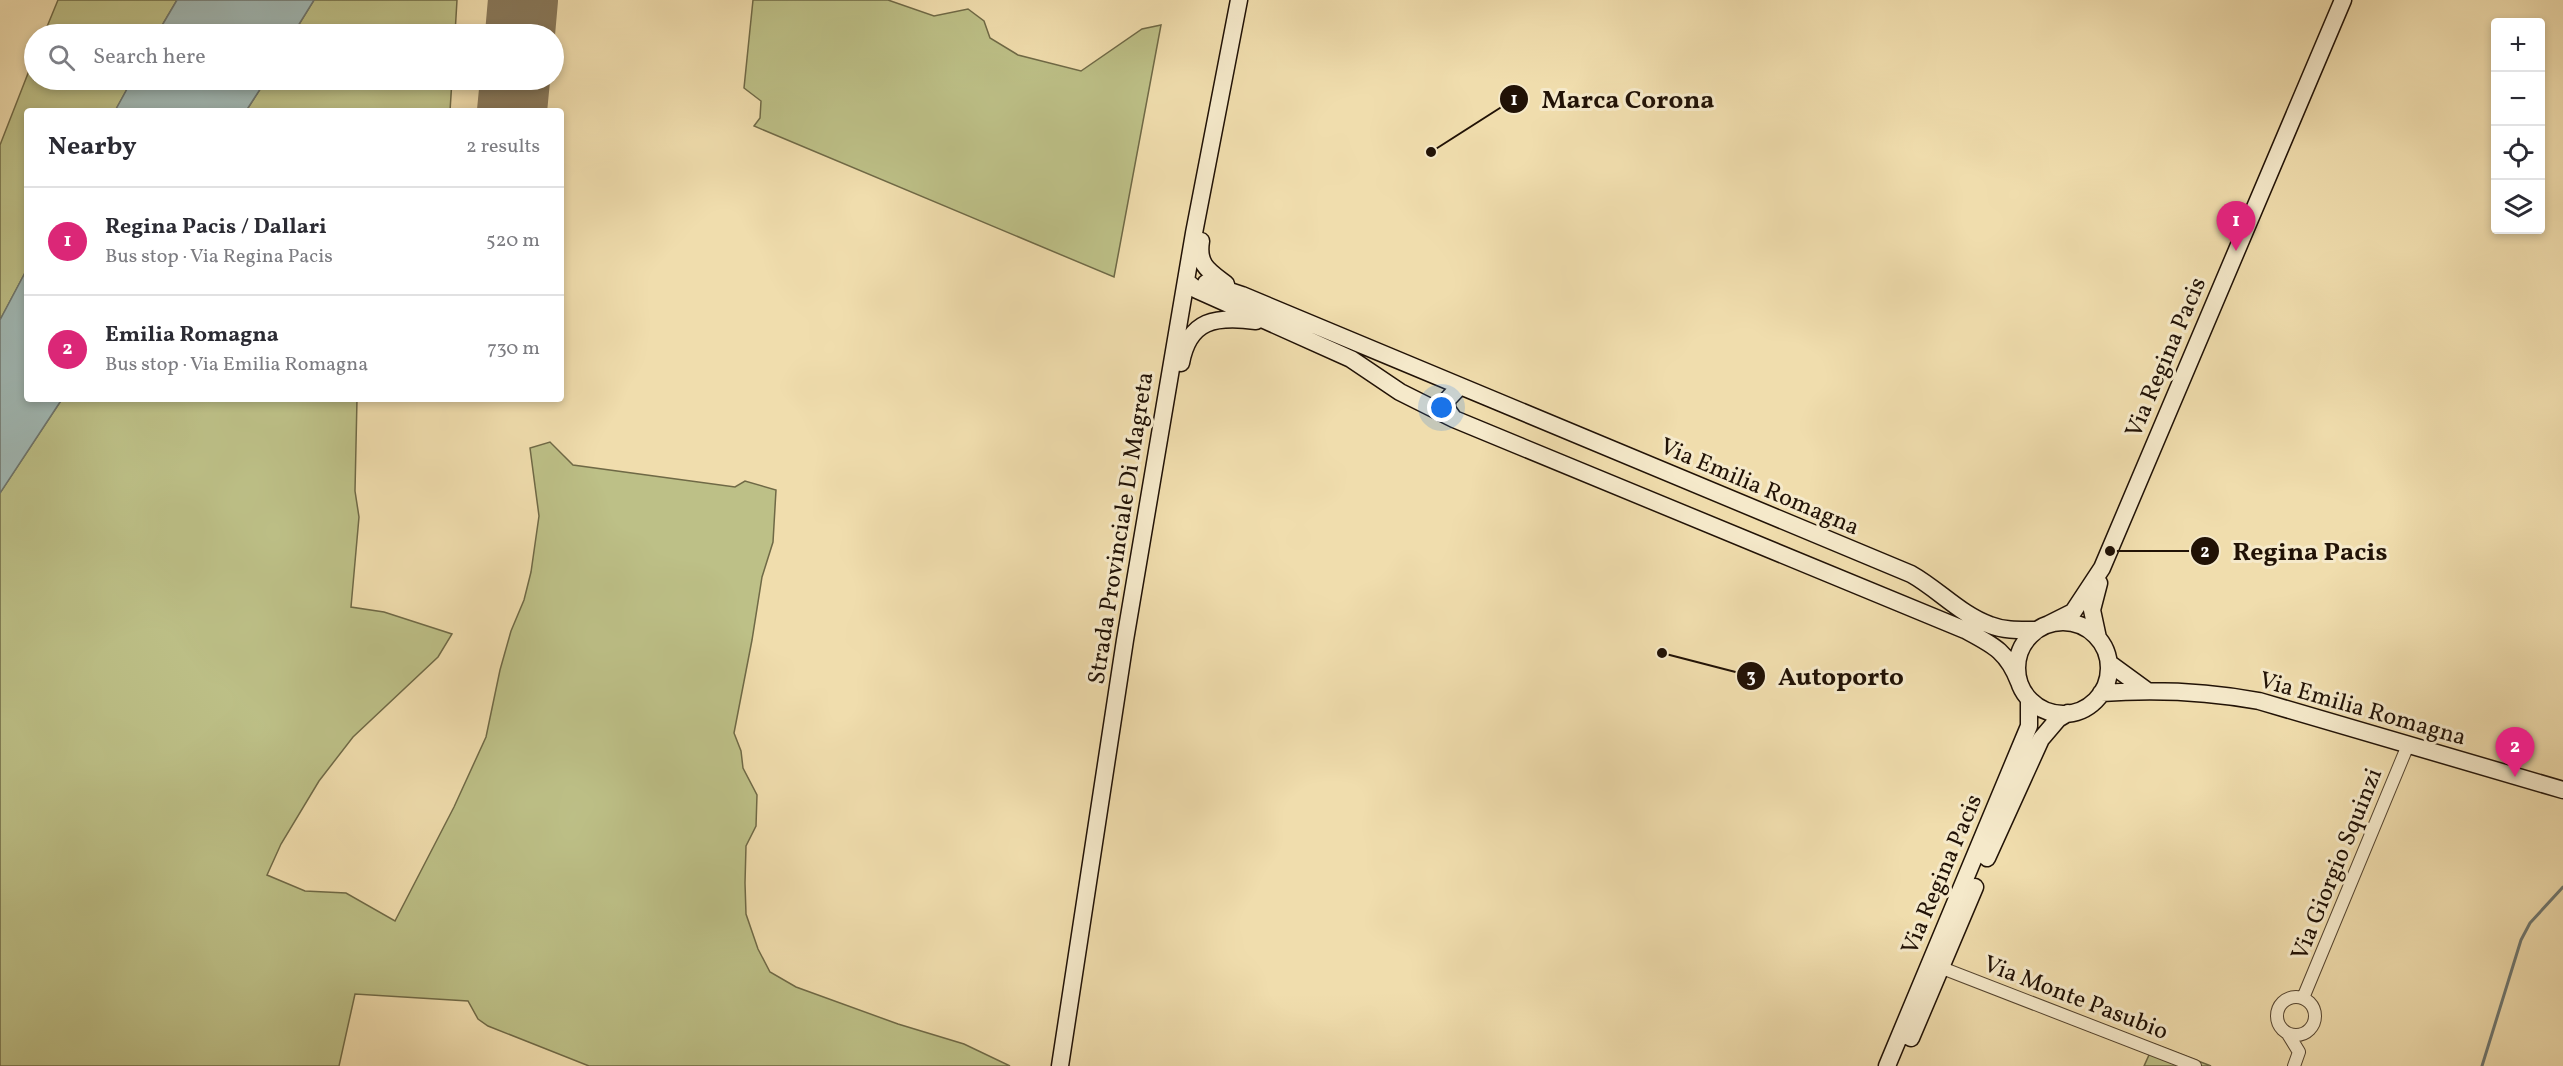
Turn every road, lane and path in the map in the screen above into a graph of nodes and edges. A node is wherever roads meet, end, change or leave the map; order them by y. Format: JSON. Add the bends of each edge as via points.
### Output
{"nodes":[{"id":1,"x":1239,"y":0,"type":"edge"},
{"id":2,"x":2343,"y":0,"type":"edge"},
{"id":3,"x":1207,"y":162,"type":"junction"},
{"id":4,"x":1186,"y":281,"type":"junction"},
{"id":5,"x":1242,"y":295,"type":"junction"},
{"id":6,"x":1269,"y":323,"type":"junction"},
{"id":7,"x":1460,"y":386,"type":"junction"},
{"id":8,"x":1455,"y":418,"type":"junction"},
{"id":9,"x":1160,"y":429,"type":"junction"},
{"id":10,"x":2102,"y":568,"type":"junction"},
{"id":11,"x":2043,"y":627,"type":"junction"},
{"id":12,"x":2098,"y":638,"type":"junction"},
{"id":13,"x":2109,"y":663,"type":"junction"},
{"id":14,"x":2019,"y":682,"type":"junction"},
{"id":15,"x":2146,"y":690,"type":"junction"},
{"id":16,"x":2101,"y":693,"type":"junction"},
{"id":17,"x":2029,"y":699,"type":"junction"},
{"id":18,"x":2068,"y":713,"type":"junction"},
{"id":19,"x":2408,"y":745,"type":"junction"},
{"id":20,"x":2563,"y":790,"type":"edge"},
{"id":21,"x":1942,"y":968,"type":"junction"},
{"id":22,"x":2303,"y":998,"type":"junction"},
{"id":23,"x":2288,"y":1034,"type":"junction"},
{"id":24,"x":1060,"y":1066,"type":"edge"},
{"id":25,"x":1887,"y":1066,"type":"edge"},
{"id":26,"x":1899,"y":1066,"type":"edge"},
{"id":27,"x":2195,"y":1066,"type":"edge"},
{"id":28,"x":2294,"y":1066,"type":"edge"}],
"edges":[{"from":1,"to":3,"type":"street","name":"Strada Provinciale Di Magreta"},
{"from":2,"to":10,"type":"street","name":"Via Regina Pacis"},
{"from":3,"to":4,"type":"street","name":"Strada Provinciale Di Magreta"},
{"from":3,"to":5,"type":"street","via":[[1214,172],[1200,260],[1206,270]]},
{"from":4,"to":5,"type":"street","name":"Via Emilia Romagna"},
{"from":4,"to":6,"type":"street","via":[[1197,290]]},
{"from":4,"to":9,"type":"street","name":"Strada Provinciale Di Magreta"},
{"from":5,"to":7,"type":"street","name":"Via Emilia Romagna"},
{"from":6,"to":8,"type":"street","via":[[1351,359],[1400,392]]},
{"from":6,"to":9,"type":"street","via":[[1233,318],[1200,326],[1183,351],[1172,410]]},
{"from":7,"to":8,"type":"street","via":[[1448,400],[1448,409]]},
{"from":7,"to":11,"type":"street","name":"Via Emilia Romagna","via":[[1911,574],[1990,625],[2014,631]]},
{"from":8,"to":14,"type":"street","via":[[1965,630],[1997,647],[2011,663]]},
{"from":9,"to":24,"type":"street","name":"Strada Provinciale Di Magreta"},
{"from":10,"to":11,"type":"street","name":"Via Regina Pacis","via":[[2073,612]]},
{"from":10,"to":12,"type":"street","name":"Via Regina Pacis","via":[[2092,610]]},
{"from":11,"to":12,"type":"street","name":"Via Emilia Romagna","via":[[2062,622],[2076,624]]},
{"from":11,"to":14,"type":"street","via":[[2026,640],[2019,653]]},
{"from":12,"to":13,"type":"street"},
{"from":13,"to":15,"type":"street"},
{"from":13,"to":16,"type":"street"},
{"from":14,"to":17,"type":"street"},
{"from":15,"to":16,"type":"street","name":"Via Emilia Romagna"},
{"from":15,"to":19,"type":"street","name":"Via Emilia Romagna","via":[[2212,693],[2259,701]]},
{"from":16,"to":18,"type":"street","via":[[2081,710]]},
{"from":17,"to":18,"type":"street","via":[[2047,711]]},
{"from":17,"to":25,"type":"street","name":"Via Regina Pacis","via":[[2029,726]]},
{"from":18,"to":21,"type":"street","name":"Via Regina Pacis","via":[[2041,739],[1989,851]]},
{"from":19,"to":20,"type":"street","name":"Via Emilia Romagna"},
{"from":19,"to":22,"type":"street","name":"Via Giorgio Squinzi"},
{"from":21,"to":26,"type":"street","name":"Via Regina Pacis"},
{"from":21,"to":27,"type":"street","name":"Via Monte Pasubio"},
{"from":22,"to":23,"type":"street","name":"Via Giorgio Squinzi","via":[[2292,997],[2278,1008],[2279,1025]]},
{"from":22,"to":23,"type":"street","name":"Via Giorgio Squinzi","via":[[2313,1007],[2312,1026],[2301,1034]]},
{"from":23,"to":28,"type":"street","name":"Via Giorgio Squinzi","via":[[2299,1052]]}]}
